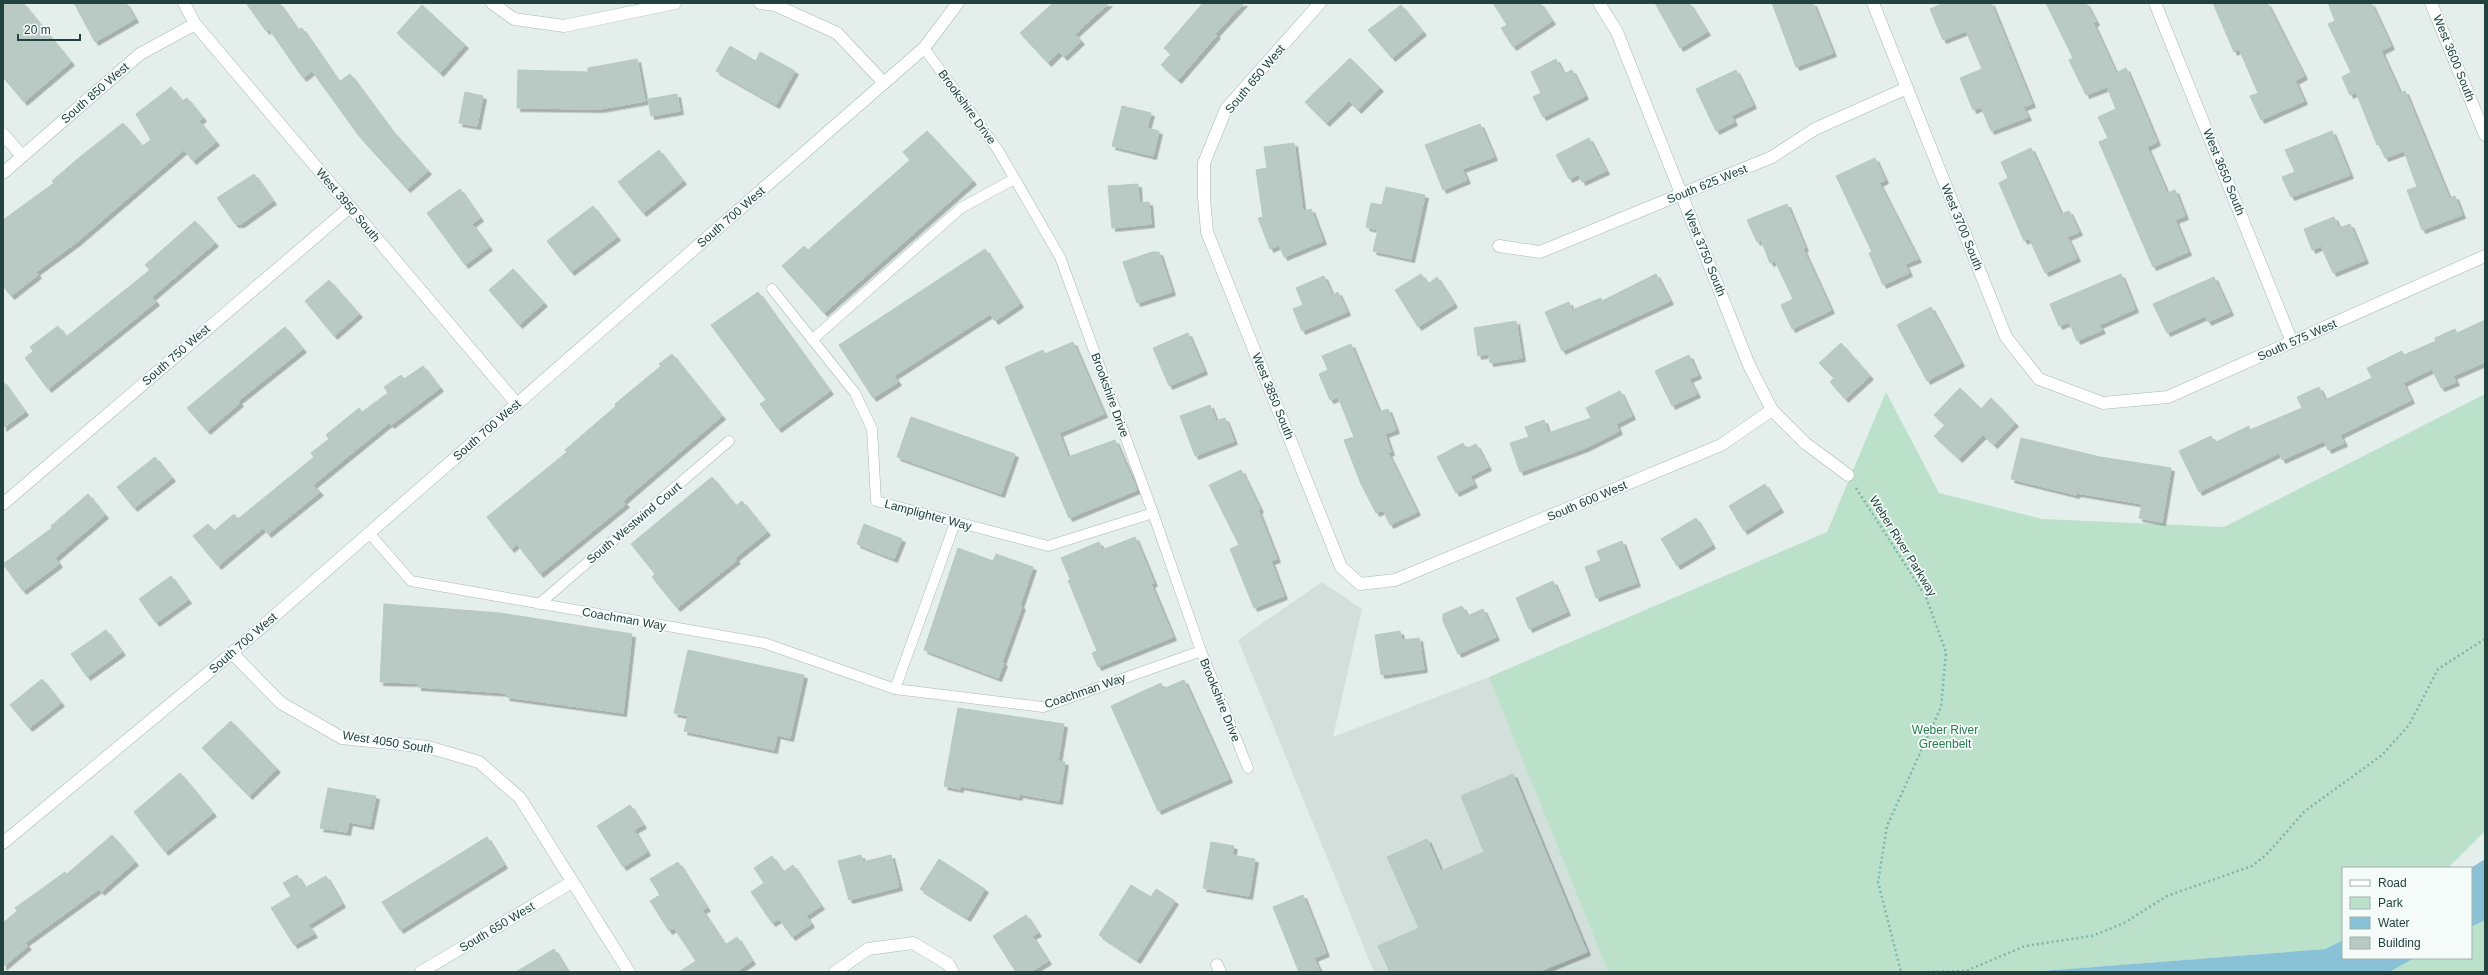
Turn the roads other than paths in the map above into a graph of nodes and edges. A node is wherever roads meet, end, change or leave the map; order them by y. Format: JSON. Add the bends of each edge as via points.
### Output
{"nodes":[{"id":1,"x":184,"y":3,"type":"edge"},
{"id":2,"x":492,"y":3,"type":"edge"},
{"id":3,"x":675,"y":3,"type":"edge"},
{"id":4,"x":760,"y":3,"type":"edge"},
{"id":5,"x":958,"y":3,"type":"edge"},
{"id":6,"x":1320,"y":3,"type":"edge"},
{"id":7,"x":1599,"y":3,"type":"edge"},
{"id":8,"x":1873,"y":3,"type":"edge"},
{"id":9,"x":2155,"y":3,"type":"edge"},
{"id":10,"x":2431,"y":3,"type":"edge"},
{"id":11,"x":195,"y":24,"type":"junction"},
{"id":12,"x":924,"y":48,"type":"junction"},
{"id":13,"x":884,"y":83,"type":"junction"},
{"id":14,"x":1907,"y":88,"type":"junction"},
{"id":15,"x":3,"y":134,"type":"edge"},
{"id":16,"x":2485,"y":135,"type":"edge"},
{"id":17,"x":22,"y":156,"type":"junction"},
{"id":18,"x":1204,"y":163,"type":"joint"},
{"id":19,"x":3,"y":173,"type":"edge"},
{"id":20,"x":1014,"y":179,"type":"junction"},
{"id":21,"x":1682,"y":195,"type":"junction"},
{"id":22,"x":350,"y":207,"type":"junction"},
{"id":23,"x":1499,"y":246,"type":"dead end"},
{"id":24,"x":2485,"y":256,"type":"edge"},
{"id":25,"x":772,"y":289,"type":"dead end"},
{"id":26,"x":812,"y":340,"type":"junction"},
{"id":27,"x":2292,"y":342,"type":"junction"},
{"id":28,"x":2103,"y":403,"type":"joint"},
{"id":29,"x":517,"y":404,"type":"junction"},
{"id":30,"x":1772,"y":410,"type":"junction"},
{"id":31,"x":729,"y":442,"type":"dead end"},
{"id":32,"x":1848,"y":475,"type":"road end"},
{"id":33,"x":3,"y":504,"type":"edge"},
{"id":34,"x":1153,"y":513,"type":"junction"},
{"id":35,"x":955,"y":523,"type":"junction"},
{"id":36,"x":369,"y":533,"type":"junction"},
{"id":37,"x":1395,"y":580,"type":"joint"},
{"id":38,"x":539,"y":604,"type":"junction"},
{"id":39,"x":1201,"y":651,"type":"junction"},
{"id":40,"x":232,"y":653,"type":"junction"},
{"id":41,"x":895,"y":689,"type":"junction"},
{"id":42,"x":1248,"y":768,"type":"dead end"},
{"id":43,"x":3,"y":843,"type":"edge"},
{"id":44,"x":572,"y":882,"type":"junction"},
{"id":45,"x":421,"y":972,"type":"edge"},
{"id":46,"x":629,"y":972,"type":"edge"},
{"id":47,"x":835,"y":972,"type":"edge"},
{"id":48,"x":953,"y":972,"type":"edge"}],
"edges":[{"from":1,"to":11,"type":"street","name":"West 3950 South"},
{"from":2,"to":3,"type":"street","via":[[514,19],[564,26]]},
{"from":4,"to":13,"type":"street","via":[[775,5],[837,34]]},
{"from":5,"to":12,"type":"street","name":"South 700 West"},
{"from":6,"to":18,"type":"street","name":"South 650 West","via":[[1226,109]]},
{"from":7,"to":21,"type":"street","name":"West 3750 South","via":[[1617,32]]},
{"from":8,"to":14,"type":"street","name":"West 3700 South"},
{"from":9,"to":27,"type":"street","name":"West 3650 South"},
{"from":10,"to":16,"type":"street","name":"West 3600 South"},
{"from":11,"to":17,"type":"street","name":"South 850 West","via":[[140,54]]},
{"from":11,"to":22,"type":"street","name":"West 3950 South"},
{"from":12,"to":13,"type":"street","name":"South 700 West"},
{"from":12,"to":20,"type":"lane","name":"Brookshire Drive","via":[[998,150]]},
{"from":13,"to":29,"type":"street","name":"South 700 West"},
{"from":14,"to":21,"type":"street","name":"South 625 West","via":[[1815,129],[1772,157]]},
{"from":14,"to":28,"type":"street","name":"West 3700 South","via":[[2006,337],[2039,379]]},
{"from":15,"to":17,"type":"street"},
{"from":17,"to":19,"type":"street","name":"South 850 West"},
{"from":18,"to":37,"type":"street","name":"West 3850 South","via":[[1207,232],[1341,567],[1360,584]]},
{"from":20,"to":26,"type":"lane","via":[[961,208]]},
{"from":20,"to":34,"type":"lane","name":"Brookshire Drive","via":[[1060,257]]},
{"from":21,"to":23,"type":"street","name":"South 625 West","via":[[1540,252]]},
{"from":21,"to":30,"type":"street","name":"West 3750 South","via":[[1749,364]]},
{"from":22,"to":29,"type":"street","name":"West 3950 South"},
{"from":22,"to":33,"type":"street","name":"South 750 West"},
{"from":24,"to":27,"type":"street","name":"South 575 West"},
{"from":25,"to":26,"type":"lane","name":"Lamplighter Way"},
{"from":26,"to":35,"type":"lane","name":"Lamplighter Way","via":[[855,393],[872,429],[876,501]]},
{"from":27,"to":28,"type":"street","name":"South 575 West","via":[[2168,397]]},
{"from":29,"to":36,"type":"street","name":"South 700 West"},
{"from":30,"to":32,"type":"street","name":"West 3750 South","via":[[1805,443]]},
{"from":30,"to":37,"type":"street","name":"South 600 West","via":[[1721,445]]},
{"from":31,"to":38,"type":"lane","name":"South Westwind Court"},
{"from":34,"to":35,"type":"lane","name":"Lamplighter Way","via":[[1048,546]]},
{"from":34,"to":39,"type":"lane","name":"Brookshire Drive"},
{"from":35,"to":41,"type":"lane"},
{"from":36,"to":38,"type":"lane","name":"Coachman Way","via":[[411,581]]},
{"from":36,"to":40,"type":"street","name":"South 700 West"},
{"from":38,"to":41,"type":"lane","name":"Coachman Way","via":[[764,643]]},
{"from":39,"to":41,"type":"lane","name":"Coachman Way","via":[[1043,707]]},
{"from":39,"to":42,"type":"lane","name":"Brookshire Drive"},
{"from":40,"to":43,"type":"street","name":"South 700 West"},
{"from":40,"to":44,"type":"street","name":"West 4050 South","via":[[281,703],[342,738],[428,747],[480,762],[520,798]]},
{"from":44,"to":45,"type":"street","name":"South 650 West"},
{"from":44,"to":46,"type":"street","name":"West 4050 South"},
{"from":47,"to":48,"type":"street","via":[[868,949],[913,943],[948,964]]}]}
